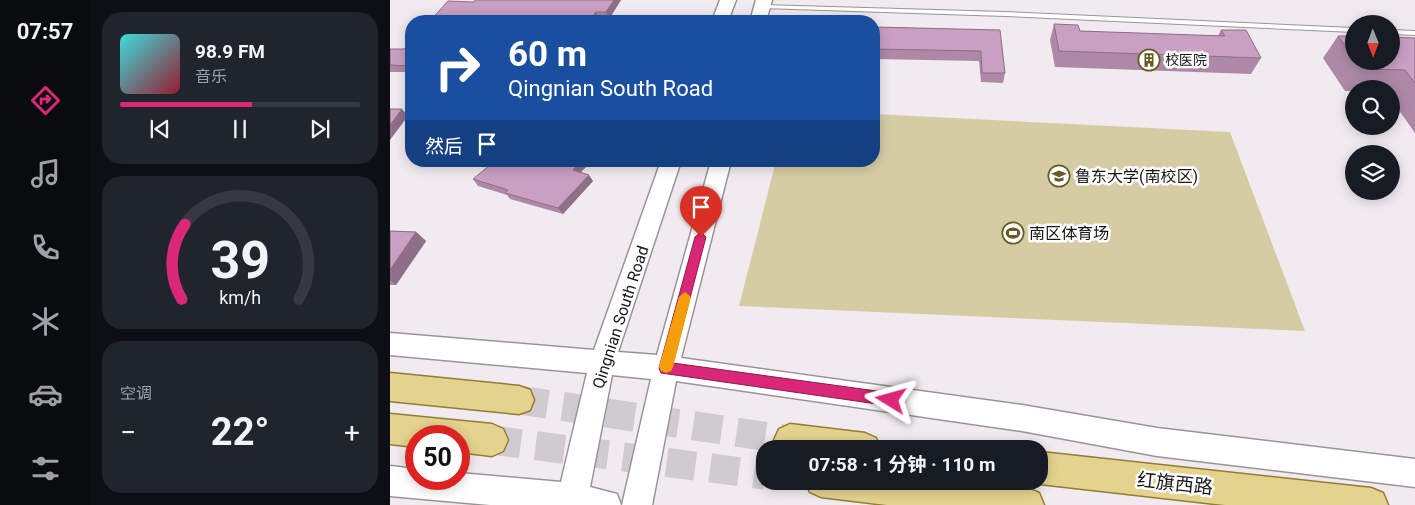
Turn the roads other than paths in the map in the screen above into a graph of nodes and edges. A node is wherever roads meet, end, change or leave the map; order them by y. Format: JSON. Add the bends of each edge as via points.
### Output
{"nodes":[{"id":1,"x":728,"y":0,"type":"edge"},
{"id":2,"x":761,"y":9,"type":"edge"},
{"id":3,"x":722,"y":15,"type":"edge"},
{"id":4,"x":1345,"y":30,"type":"edge"},
{"id":5,"x":1400,"y":32,"type":"edge"},
{"id":6,"x":1415,"y":33,"type":"edge"},
{"id":7,"x":669,"y":167,"type":"edge"},
{"id":8,"x":719,"y":167,"type":"edge"},
{"id":9,"x":390,"y":344,"type":"edge"},
{"id":10,"x":602,"y":363,"type":"junction"},
{"id":11,"x":666,"y":368,"type":"junction"},
{"id":12,"x":390,"y":387,"type":"edge"},
{"id":13,"x":519,"y":400,"type":"tunnel mouth"},
{"id":14,"x":390,"y":429,"type":"edge"},
{"id":15,"x":405,"y":431,"type":"edge"},
{"id":16,"x":470,"y":438,"type":"edge"},
{"id":17,"x":492,"y":440,"type":"tunnel mouth"},
{"id":18,"x":1048,"y":469,"type":"edge"},
{"id":19,"x":1415,"y":473,"type":"edge"},
{"id":20,"x":390,"y":481,"type":"edge"},
{"id":21,"x":898,"y":490,"type":"edge"},
{"id":22,"x":572,"y":502,"type":"edge"},
{"id":23,"x":606,"y":505,"type":"edge"},
{"id":24,"x":637,"y":505,"type":"edge"},
{"id":25,"x":1027,"y":505,"type":"edge"},
{"id":26,"x":1370,"y":505,"type":"edge"}],
"edges":[{"from":1,"to":3,"type":"main road"},
{"from":2,"to":4,"type":"lane","via":[[1005,14]]},
{"from":5,"to":6,"type":"lane"},
{"from":7,"to":10,"type":"main road","name":"Qingnian South Road"},
{"from":8,"to":11,"type":"main road"},
{"from":9,"to":10,"type":"main road"},
{"from":10,"to":11,"type":"main road"},
{"from":10,"to":22,"type":"main road","name":"Qingnian South Road"},
{"from":11,"to":19,"type":"main road","via":[[1022,418],[1157,442]]},
{"from":11,"to":24,"type":"main road"},
{"from":12,"to":13,"type":"main road"},
{"from":14,"to":15,"type":"main road"},
{"from":16,"to":17,"type":"main road"},
{"from":18,"to":26,"type":"main road","name":"红旗西路"},
{"from":20,"to":22,"type":"main road"},
{"from":21,"to":25,"type":"main road"},
{"from":22,"to":23,"type":"main road"}]}
